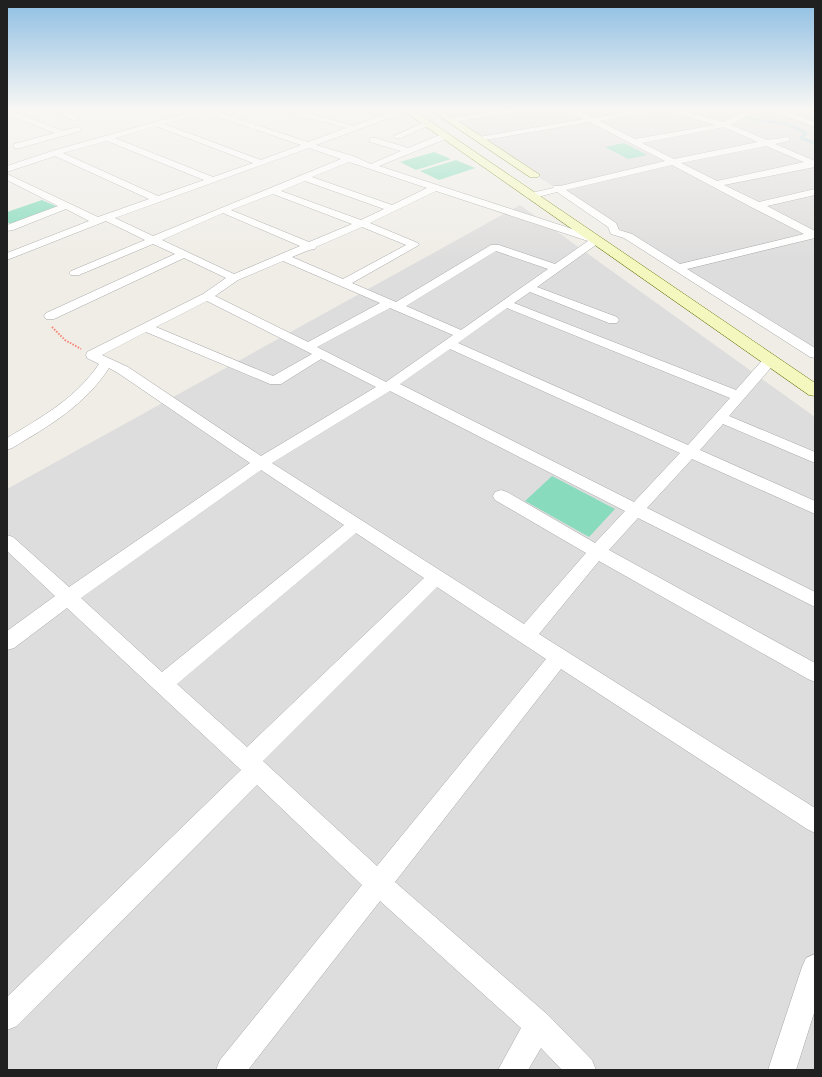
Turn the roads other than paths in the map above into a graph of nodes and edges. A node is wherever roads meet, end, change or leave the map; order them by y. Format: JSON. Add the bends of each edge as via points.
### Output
{"nodes":[{"id":1,"x":37,"y":159,"type":"edge"},
{"id":2,"x":69,"y":159,"type":"edge"},
{"id":3,"x":160,"y":159,"type":"edge"},
{"id":4,"x":251,"y":159,"type":"edge"},
{"id":5,"x":271,"y":159,"type":"edge"},
{"id":6,"x":347,"y":159,"type":"edge"},
{"id":7,"x":354,"y":159,"type":"edge"},
{"id":8,"x":389,"y":159,"type":"edge"},
{"id":9,"x":478,"y":159,"type":"edge"},
{"id":10,"x":510,"y":159,"type":"edge"},
{"id":11,"x":667,"y":159,"type":"edge"},
{"id":12,"x":685,"y":159,"type":"edge"},
{"id":13,"x":804,"y":159,"type":"edge"},
{"id":14,"x":672,"y":162,"type":"junction"},
{"id":15,"x":261,"y":163,"type":"junction"},
{"id":16,"x":814,"y":164,"type":"edge"},
{"id":17,"x":373,"y":166,"type":"junction"},
{"id":18,"x":7,"y":169,"type":"edge"},
{"id":19,"x":534,"y":175,"type":"dead end"},
{"id":20,"x":7,"y":177,"type":"edge"},
{"id":21,"x":306,"y":178,"type":"junction"},
{"id":22,"x":212,"y":180,"type":"junction"},
{"id":23,"x":715,"y":184,"type":"junction"},
{"id":24,"x":435,"y":188,"type":"junction"},
{"id":25,"x":557,"y":188,"type":"junction"},
{"id":26,"x":272,"y":191,"type":"junction"},
{"id":27,"x":815,"y":192,"type":"edge"},
{"id":28,"x":530,"y":196,"type":"junction"},
{"id":29,"x":158,"y":200,"type":"junction"},
{"id":30,"x":66,"y":206,"type":"junction"},
{"id":31,"x":756,"y":206,"type":"junction"},
{"id":32,"x":393,"y":209,"type":"junction"},
{"id":33,"x":223,"y":210,"type":"junction"},
{"id":34,"x":102,"y":220,"type":"junction"},
{"id":35,"x":361,"y":224,"type":"junction"},
{"id":36,"x":8,"y":227,"type":"edge"},
{"id":37,"x":814,"y":235,"type":"edge"},
{"id":38,"x":153,"y":240,"type":"junction"},
{"id":39,"x":596,"y":240,"type":"junction"},
{"id":40,"x":38,"y":245,"type":"junction"},
{"id":41,"x":311,"y":246,"type":"junction"},
{"id":42,"x":184,"y":254,"type":"junction"},
{"id":43,"x":7,"y":257,"type":"edge"},
{"id":44,"x":283,"y":257,"type":"junction"},
{"id":45,"x":556,"y":268,"type":"junction"},
{"id":46,"x":677,"y":268,"type":"junction"},
{"id":47,"x":75,"y":273,"type":"dead end"},
{"id":48,"x":234,"y":278,"type":"junction"},
{"id":49,"x":343,"y":283,"type":"junction"},
{"id":50,"x":530,"y":288,"type":"junction"},
{"id":51,"x":207,"y":296,"type":"junction"},
{"id":52,"x":393,"y":304,"type":"junction"},
{"id":53,"x":507,"y":304,"type":"junction"},
{"id":54,"x":50,"y":316,"type":"road end"},
{"id":55,"x":613,"y":320,"type":"dead end"},
{"id":56,"x":145,"y":327,"type":"junction"},
{"id":57,"x":462,"y":335,"type":"junction"},
{"id":58,"x":450,"y":344,"type":"junction"},
{"id":59,"x":308,"y":347,"type":"junction"},
{"id":60,"x":321,"y":354,"type":"junction"},
{"id":61,"x":815,"y":354,"type":"edge"},
{"id":62,"x":100,"y":359,"type":"junction"},
{"id":63,"x":770,"y":360,"type":"junction"},
{"id":64,"x":388,"y":386,"type":"junction"},
{"id":65,"x":815,"y":391,"type":"edge"},
{"id":66,"x":738,"y":396,"type":"junction"},
{"id":67,"x":720,"y":417,"type":"junction"},
{"id":68,"x":7,"y":445,"type":"edge"},
{"id":69,"x":690,"y":452,"type":"junction"},
{"id":70,"x":815,"y":458,"type":"edge"},
{"id":71,"x":261,"y":463,"type":"junction"},
{"id":72,"x":501,"y":496,"type":"dead end"},
{"id":73,"x":815,"y":508,"type":"edge"},
{"id":74,"x":636,"y":510,"type":"junction"},
{"id":75,"x":356,"y":524,"type":"junction"},
{"id":76,"x":7,"y":541,"type":"edge"},
{"id":77,"x":597,"y":552,"type":"junction"},
{"id":78,"x":436,"y":578,"type":"junction"},
{"id":79,"x":68,"y":597,"type":"junction"},
{"id":80,"x":815,"y":600,"type":"edge"},
{"id":81,"x":527,"y":635,"type":"junction"},
{"id":82,"x":7,"y":642,"type":"edge"},
{"id":83,"x":559,"y":657,"type":"junction"},
{"id":84,"x":815,"y":673,"type":"edge"},
{"id":85,"x":162,"y":684,"type":"junction"},
{"id":86,"x":253,"y":765,"type":"junction"},
{"id":87,"x":815,"y":821,"type":"edge"},
{"id":88,"x":378,"y":883,"type":"junction"},
{"id":89,"x":815,"y":967,"type":"edge"},
{"id":90,"x":7,"y":1016,"type":"edge"},
{"id":91,"x":538,"y":1025,"type":"junction"},
{"id":92,"x":230,"y":1070,"type":"edge"},
{"id":93,"x":512,"y":1070,"type":"edge"},
{"id":94,"x":582,"y":1070,"type":"edge"},
{"id":95,"x":782,"y":1070,"type":"edge"}],
"edges":[{"from":1,"to":18,"type":"street"},
{"from":2,"to":29,"type":"street"},
{"from":3,"to":22,"type":"street"},
{"from":4,"to":15,"type":"street"},
{"from":5,"to":15,"type":"street"},
{"from":6,"to":21,"type":"street"},
{"from":7,"to":17,"type":"street"},
{"from":8,"to":17,"type":"street"},
{"from":9,"to":28,"type":"street"},
{"from":10,"to":19,"type":"street"},
{"from":11,"to":14,"type":"street"},
{"from":12,"to":14,"type":"street"},
{"from":13,"to":16,"type":"street"},
{"from":14,"to":23,"type":"street"},
{"from":14,"to":25,"type":"street"},
{"from":15,"to":22,"type":"street"},
{"from":16,"to":23,"type":"street"},
{"from":17,"to":24,"type":"street"},
{"from":20,"to":30,"type":"street"},
{"from":21,"to":26,"type":"street"},
{"from":21,"to":32,"type":"street"},
{"from":22,"to":29,"type":"street"},
{"from":23,"to":31,"type":"street"},
{"from":24,"to":32,"type":"street"},
{"from":24,"to":39,"type":"street"},
{"from":25,"to":28,"type":"street"},
{"from":25,"to":46,"type":"street","via":[[612,225],[615,232],[628,236]]},
{"from":26,"to":33,"type":"street"},
{"from":26,"to":35,"type":"street"},
{"from":27,"to":31,"type":"street"},
{"from":28,"to":39,"type":"street"},
{"from":29,"to":34,"type":"street"},
{"from":30,"to":34,"type":"street"},
{"from":30,"to":36,"type":"street"},
{"from":31,"to":37,"type":"street"},
{"from":32,"to":35,"type":"street"},
{"from":33,"to":38,"type":"street"},
{"from":33,"to":41,"type":"street"},
{"from":34,"to":38,"type":"street"},
{"from":34,"to":40,"type":"street"},
{"from":35,"to":41,"type":"street"},
{"from":35,"to":49,"type":"street","via":[[414,245]]},
{"from":36,"to":40,"type":"street"},
{"from":37,"to":46,"type":"street"},
{"from":38,"to":42,"type":"street"},
{"from":38,"to":47,"type":"street"},
{"from":39,"to":45,"type":"street"},
{"from":39,"to":63,"type":"street"},
{"from":40,"to":43,"type":"street"},
{"from":41,"to":44,"type":"street"},
{"from":42,"to":48,"type":"street"},
{"from":42,"to":54,"type":"street"},
{"from":44,"to":48,"type":"street"},
{"from":44,"to":49,"type":"street"},
{"from":45,"to":50,"type":"street"},
{"from":45,"to":52,"type":"street","via":[[495,247]]},
{"from":46,"to":61,"type":"street"},
{"from":48,"to":51,"type":"street"},
{"from":49,"to":52,"type":"street"},
{"from":50,"to":53,"type":"street"},
{"from":50,"to":55,"type":"street"},
{"from":51,"to":56,"type":"street"},
{"from":51,"to":59,"type":"street"},
{"from":52,"to":57,"type":"street"},
{"from":52,"to":59,"type":"street"},
{"from":53,"to":57,"type":"street"},
{"from":53,"to":66,"type":"street"},
{"from":56,"to":60,"type":"street","via":[[276,381]]},
{"from":56,"to":62,"type":"street"},
{"from":57,"to":58,"type":"street"},
{"from":58,"to":64,"type":"street"},
{"from":58,"to":69,"type":"street"},
{"from":59,"to":60,"type":"street"},
{"from":60,"to":64,"type":"street"},
{"from":62,"to":68,"type":"street","via":[[92,383],[52,417]]},
{"from":62,"to":71,"type":"street","via":[[123,370]]},
{"from":63,"to":65,"type":"street"},
{"from":63,"to":66,"type":"street"},
{"from":64,"to":71,"type":"street"},
{"from":64,"to":74,"type":"street"},
{"from":66,"to":67,"type":"street"},
{"from":67,"to":69,"type":"street"},
{"from":67,"to":70,"type":"street"},
{"from":69,"to":73,"type":"street"},
{"from":69,"to":74,"type":"street"},
{"from":71,"to":75,"type":"street"},
{"from":71,"to":79,"type":"street"},
{"from":72,"to":77,"type":"street"},
{"from":74,"to":77,"type":"street"},
{"from":74,"to":80,"type":"street"},
{"from":75,"to":78,"type":"street"},
{"from":75,"to":85,"type":"street"},
{"from":76,"to":79,"type":"street"},
{"from":77,"to":81,"type":"street"},
{"from":77,"to":84,"type":"street"},
{"from":78,"to":81,"type":"street"},
{"from":78,"to":86,"type":"street"},
{"from":79,"to":82,"type":"street"},
{"from":79,"to":85,"type":"street"},
{"from":81,"to":83,"type":"street"},
{"from":83,"to":87,"type":"street"},
{"from":83,"to":88,"type":"street"},
{"from":85,"to":86,"type":"street"},
{"from":86,"to":88,"type":"street"},
{"from":86,"to":90,"type":"street"},
{"from":88,"to":91,"type":"street"},
{"from":88,"to":92,"type":"street"},
{"from":89,"to":95,"type":"street"},
{"from":91,"to":93,"type":"street"},
{"from":91,"to":94,"type":"street"}]}
